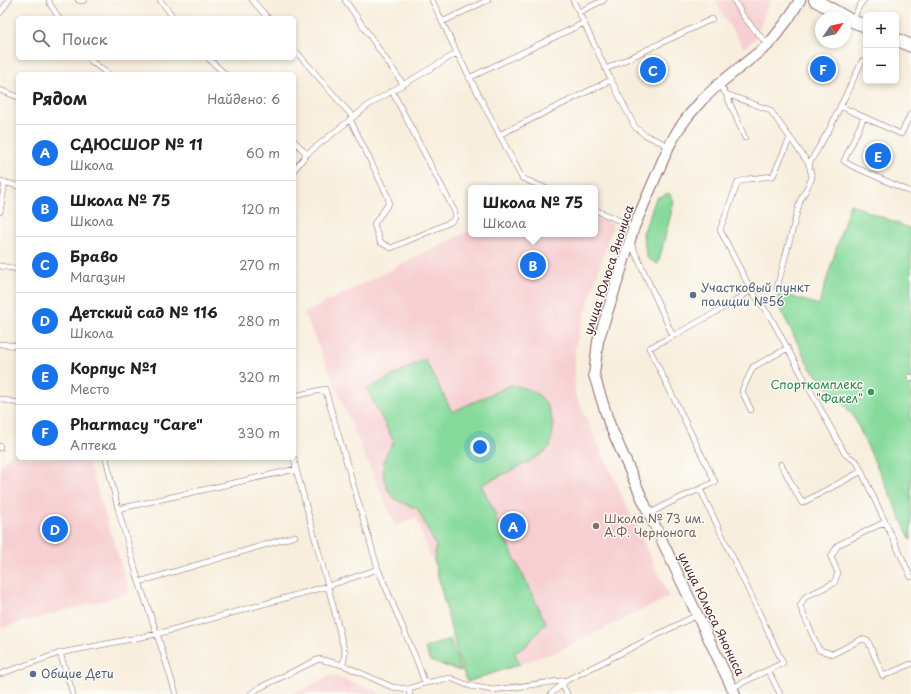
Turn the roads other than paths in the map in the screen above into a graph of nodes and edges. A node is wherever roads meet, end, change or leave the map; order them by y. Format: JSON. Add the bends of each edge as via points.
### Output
{"nodes":[{"id":1,"x":9,"y":0,"type":"edge"},
{"id":2,"x":49,"y":0,"type":"edge"},
{"id":3,"x":78,"y":0,"type":"edge"},
{"id":4,"x":84,"y":0,"type":"edge"},
{"id":5,"x":161,"y":0,"type":"edge"},
{"id":6,"x":252,"y":0,"type":"edge"},
{"id":7,"x":345,"y":0,"type":"edge"},
{"id":8,"x":432,"y":0,"type":"edge"},
{"id":9,"x":488,"y":0,"type":"edge"},
{"id":10,"x":573,"y":0,"type":"edge"},
{"id":11,"x":604,"y":0,"type":"edge"},
{"id":12,"x":734,"y":0,"type":"edge"},
{"id":13,"x":800,"y":0,"type":"edge"},
{"id":14,"x":815,"y":0,"type":"edge"},
{"id":15,"x":864,"y":0,"type":"edge"},
{"id":16,"x":0,"y":12,"type":"edge"},
{"id":17,"x":579,"y":12,"type":"junction"},
{"id":18,"x":58,"y":16,"type":"edge"},
{"id":19,"x":173,"y":16,"type":"edge"},
{"id":20,"x":266,"y":16,"type":"edge"},
{"id":21,"x":712,"y":19,"type":"dead end"},
{"id":22,"x":852,"y":21,"type":"junction"},
{"id":23,"x":442,"y":22,"type":"junction"},
{"id":24,"x":584,"y":23,"type":"junction"},
{"id":25,"x":863,"y":25,"type":"edge"},
{"id":26,"x":899,"y":41,"type":"edge"},
{"id":27,"x":768,"y":45,"type":"junction"},
{"id":28,"x":911,"y":46,"type":"edge"},
{"id":29,"x":296,"y":51,"type":"edge"},
{"id":30,"x":457,"y":53,"type":"junction"},
{"id":31,"x":89,"y":60,"type":"edge"},
{"id":32,"x":210,"y":60,"type":"edge"},
{"id":33,"x":862,"y":61,"type":"dead end"},
{"id":34,"x":606,"y":69,"type":"junction"},
{"id":35,"x":105,"y":72,"type":"edge"},
{"id":36,"x":223,"y":72,"type":"edge"},
{"id":37,"x":469,"y":78,"type":"junction"},
{"id":38,"x":611,"y":80,"type":"junction"},
{"id":39,"x":403,"y":84,"type":"junction"},
{"id":40,"x":719,"y":84,"type":"junction"},
{"id":41,"x":0,"y":90,"type":"edge"},
{"id":42,"x":392,"y":91,"type":"junction"},
{"id":43,"x":726,"y":94,"type":"junction"},
{"id":44,"x":16,"y":96,"type":"edge"},
{"id":45,"x":840,"y":106,"type":"junction"},
{"id":46,"x":911,"y":113,"type":"edge"},
{"id":47,"x":864,"y":117,"type":"junction"},
{"id":48,"x":351,"y":118,"type":"junction"},
{"id":49,"x":499,"y":135,"type":"junction"},
{"id":50,"x":745,"y":138,"type":"dead end"},
{"id":51,"x":790,"y":138,"type":"junction"},
{"id":52,"x":296,"y":143,"type":"edge"},
{"id":53,"x":669,"y":146,"type":"junction"},
{"id":54,"x":307,"y":154,"type":"junction"},
{"id":55,"x":809,"y":164,"type":"junction"},
{"id":56,"x":296,"y":168,"type":"edge"},
{"id":57,"x":2,"y":182,"type":"edge"},
{"id":58,"x":538,"y":185,"type":"edge"},
{"id":59,"x":16,"y":186,"type":"edge"},
{"id":60,"x":911,"y":192,"type":"edge"},
{"id":61,"x":598,"y":211,"type":"edge"},
{"id":62,"x":0,"y":212,"type":"edge"},
{"id":63,"x":634,"y":227,"type":"junction"},
{"id":64,"x":630,"y":240,"type":"junction"},
{"id":65,"x":0,"y":266,"type":"edge"},
{"id":66,"x":16,"y":269,"type":"edge"},
{"id":67,"x":777,"y":288,"type":"dead end"},
{"id":68,"x":752,"y":290,"type":"junction"},
{"id":69,"x":673,"y":336,"type":"junction"},
{"id":70,"x":0,"y":344,"type":"edge"},
{"id":71,"x":16,"y":346,"type":"edge"},
{"id":72,"x":788,"y":348,"type":"junction"},
{"id":73,"x":296,"y":396,"type":"edge"},
{"id":74,"x":0,"y":399,"type":"edge"},
{"id":75,"x":16,"y":403,"type":"edge"},
{"id":76,"x":751,"y":410,"type":"dead end"},
{"id":77,"x":106,"y":460,"type":"edge"},
{"id":78,"x":294,"y":460,"type":"edge"},
{"id":79,"x":781,"y":464,"type":"dead end"},
{"id":80,"x":296,"y":469,"type":"junction"},
{"id":81,"x":862,"y":471,"type":"junction"},
{"id":82,"x":700,"y":489,"type":"junction"},
{"id":83,"x":118,"y":508,"type":"junction"},
{"id":84,"x":649,"y":514,"type":"junction"},
{"id":85,"x":885,"y":522,"type":"junction"},
{"id":86,"x":295,"y":536,"type":"dead end"},
{"id":87,"x":378,"y":569,"type":"junction"},
{"id":88,"x":911,"y":577,"type":"edge"},
{"id":89,"x":139,"y":582,"type":"junction"},
{"id":90,"x":328,"y":586,"type":"junction"},
{"id":91,"x":697,"y":615,"type":"junction"},
{"id":92,"x":157,"y":634,"type":"junction"},
{"id":93,"x":60,"y":653,"type":"junction"},
{"id":94,"x":911,"y":664,"type":"edge"},
{"id":95,"x":342,"y":665,"type":"junction"},
{"id":96,"x":768,"y":670,"type":"junction"},
{"id":97,"x":0,"y":674,"type":"edge"},
{"id":98,"x":566,"y":680,"type":"junction"},
{"id":99,"x":425,"y":683,"type":"junction"},
{"id":100,"x":562,"y":684,"type":"junction"},
{"id":101,"x":481,"y":688,"type":"junction"},
{"id":102,"x":409,"y":691,"type":"edge"},
{"id":103,"x":734,"y":691,"type":"edge"},
{"id":104,"x":73,"y":694,"type":"edge"},
{"id":105,"x":176,"y":694,"type":"edge"},
{"id":106,"x":251,"y":694,"type":"edge"},
{"id":107,"x":483,"y":694,"type":"edge"},
{"id":108,"x":551,"y":694,"type":"edge"},
{"id":109,"x":567,"y":694,"type":"edge"},
{"id":110,"x":780,"y":694,"type":"edge"}],
"edges":[{"from":1,"to":16,"type":"lane"},
{"from":2,"to":18,"type":"lane"},
{"from":3,"to":4,"type":"lane"},
{"from":5,"to":19,"type":"lane"},
{"from":6,"to":20,"type":"lane"},
{"from":7,"to":39,"type":"lane"},
{"from":8,"to":23,"type":"lane"},
{"from":9,"to":23,"type":"lane"},
{"from":10,"to":17,"type":"lane"},
{"from":11,"to":17,"type":"lane"},
{"from":12,"to":27,"type":"lane","via":[[743,16]]},
{"from":13,"to":27,"type":"street","name":"улица Юлюса Янониса"},
{"from":14,"to":22,"type":"street"},
{"from":15,"to":22,"type":"lane"},
{"from":17,"to":24,"type":"lane"},
{"from":21,"to":34,"type":"lane"},
{"from":22,"to":25,"type":"street"},
{"from":23,"to":30,"type":"lane"},
{"from":24,"to":34,"type":"lane"},
{"from":24,"to":37,"type":"lane"},
{"from":26,"to":28,"type":"street"},
{"from":27,"to":40,"type":"street","name":"улица Юлюса Янониса"},
{"from":29,"to":48,"type":"lane"},
{"from":30,"to":37,"type":"lane"},
{"from":30,"to":39,"type":"lane"},
{"from":31,"to":35,"type":"lane"},
{"from":32,"to":36,"type":"lane"},
{"from":33,"to":45,"type":"lane"},
{"from":34,"to":38,"type":"lane"},
{"from":37,"to":49,"type":"lane"},
{"from":38,"to":49,"type":"lane"},
{"from":38,"to":53,"type":"lane","via":[[635,126],[645,135]]},
{"from":39,"to":42,"type":"lane"},
{"from":40,"to":43,"type":"lane"},
{"from":40,"to":53,"type":"street","name":"улица Юлюса Янониса","via":[[689,115]]},
{"from":41,"to":44,"type":"lane"},
{"from":42,"to":48,"type":"lane"},
{"from":42,"to":48,"type":"lane","via":[[455,212],[455,218],[451,222],[391,248],[380,242],[374,224],[389,203],[388,197]]},
{"from":43,"to":50,"type":"lane"},
{"from":43,"to":51,"type":"lane","via":[[770,110]]},
{"from":45,"to":47,"type":"lane"},
{"from":45,"to":55,"type":"lane"},
{"from":46,"to":47,"type":"lane","via":[[901,134]]},
{"from":47,"to":60,"type":"lane","via":[[844,161]]},
{"from":48,"to":54,"type":"lane"},
{"from":49,"to":58,"type":"lane","via":[[522,178]]},
{"from":51,"to":55,"type":"lane"},
{"from":51,"to":68,"type":"lane","via":[[773,176],[738,182],[720,230]]},
{"from":52,"to":54,"type":"lane"},
{"from":53,"to":63,"type":"street","name":"улица Юлюса Янониса"},
{"from":54,"to":56,"type":"lane"},
{"from":55,"to":67,"type":"lane","via":[[812,178],[800,201]]},
{"from":57,"to":59,"type":"lane"},
{"from":57,"to":62,"type":"lane"},
{"from":61,"to":63,"type":"lane"},
{"from":63,"to":64,"type":"street","name":"улица Юлюса Янониса"},
{"from":64,"to":69,"type":"lane"},
{"from":64,"to":84,"type":"street","name":"улица Юлюса Янониса","via":[[598,341],[594,375],[609,423]]},
{"from":65,"to":66,"type":"lane"},
{"from":68,"to":69,"type":"lane"},
{"from":68,"to":72,"type":"lane"},
{"from":69,"to":82,"type":"lane","via":[[649,348],[715,482]]},
{"from":70,"to":71,"type":"lane"},
{"from":72,"to":76,"type":"lane","via":[[753,367],[742,391]]},
{"from":72,"to":81,"type":"lane","via":[[845,454],[857,462]]},
{"from":73,"to":87,"type":"lane","via":[[325,389]]},
{"from":74,"to":75,"type":"lane"},
{"from":77,"to":83,"type":"lane"},
{"from":78,"to":80,"type":"lane"},
{"from":79,"to":81,"type":"lane","via":[[802,502]]},
{"from":80,"to":83,"type":"lane"},
{"from":80,"to":90,"type":"lane"},
{"from":81,"to":85,"type":"lane"},
{"from":82,"to":84,"type":"lane"},
{"from":82,"to":96,"type":"lane","via":[[783,663]]},
{"from":83,"to":89,"type":"lane"},
{"from":84,"to":91,"type":"street","name":"улица Юлюса Янониса"},
{"from":85,"to":88,"type":"lane"},
{"from":85,"to":94,"type":"lane","via":[[838,545],[831,557],[838,573],[834,583],[805,597],[800,606],[819,650],[833,654],[862,639],[868,641],[883,676]]},
{"from":86,"to":89,"type":"lane"},
{"from":87,"to":90,"type":"lane"},
{"from":87,"to":99,"type":"lane"},
{"from":89,"to":92,"type":"lane"},
{"from":90,"to":92,"type":"lane"},
{"from":90,"to":95,"type":"lane","via":[[345,653]]},
{"from":91,"to":98,"type":"lane"},
{"from":91,"to":103,"type":"street","name":"улица Юлюса Янониса"},
{"from":92,"to":93,"type":"lane"},
{"from":92,"to":105,"type":"lane"},
{"from":93,"to":97,"type":"lane"},
{"from":93,"to":104,"type":"lane"},
{"from":95,"to":102,"type":"lane","via":[[392,687]]},
{"from":95,"to":106,"type":"lane","via":[[319,659]]},
{"from":96,"to":103,"type":"lane"},
{"from":96,"to":110,"type":"lane"},
{"from":98,"to":100,"type":"lane"},
{"from":98,"to":101,"type":"lane","via":[[492,690]]},
{"from":99,"to":101,"type":"lane","via":[[450,678]]},
{"from":99,"to":102,"type":"lane"},
{"from":100,"to":108,"type":"lane"},
{"from":100,"to":109,"type":"lane"},
{"from":101,"to":107,"type":"lane"}]}
